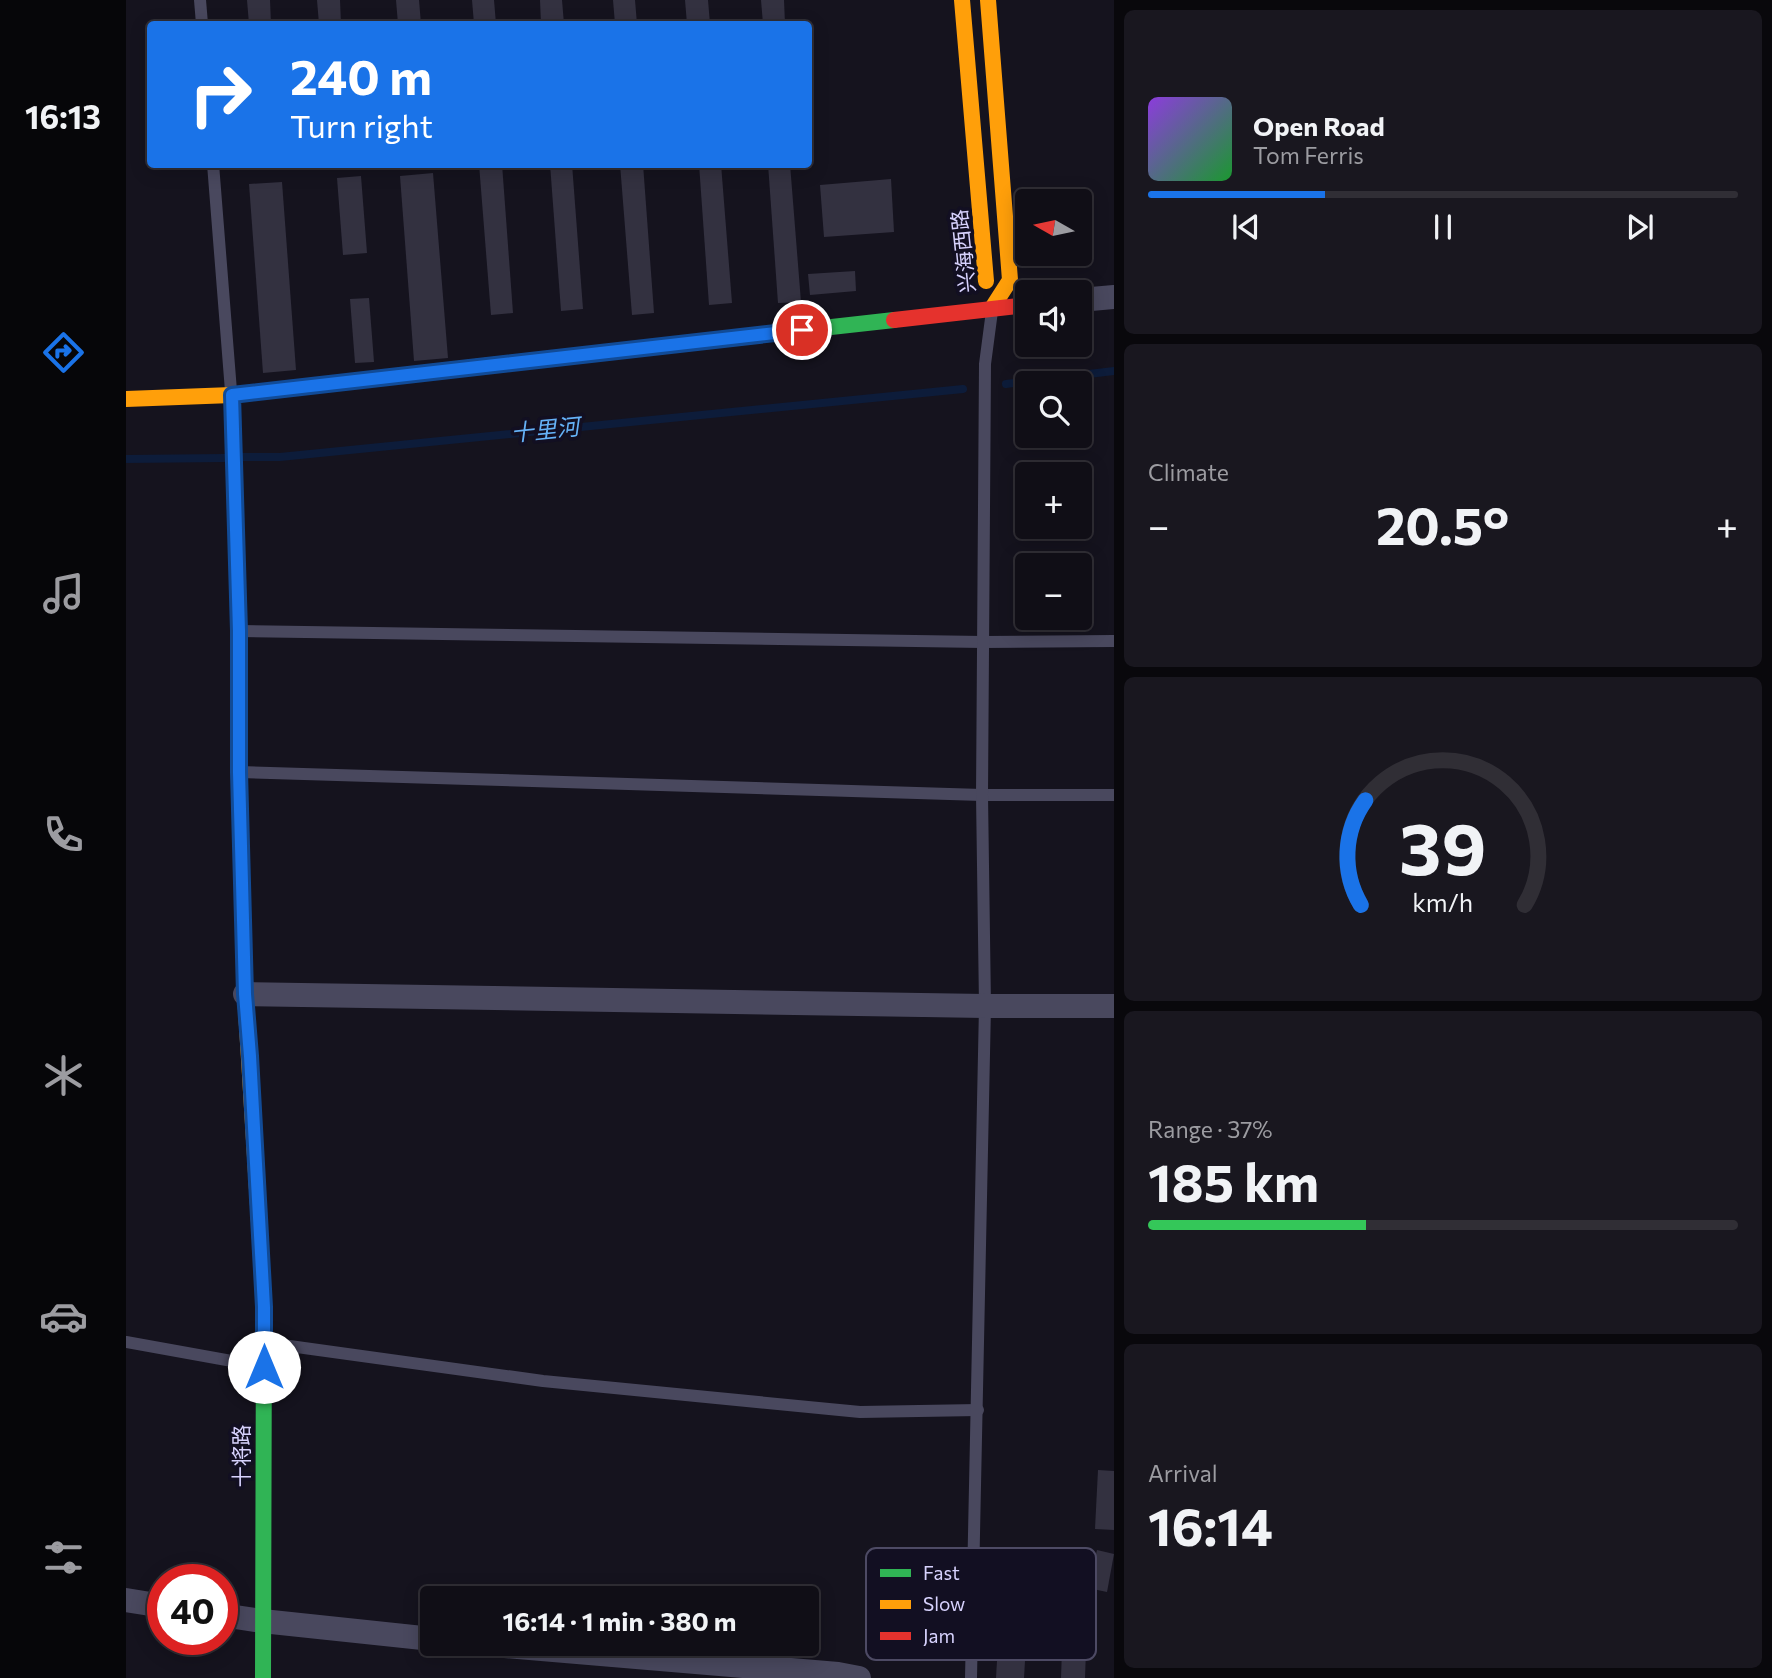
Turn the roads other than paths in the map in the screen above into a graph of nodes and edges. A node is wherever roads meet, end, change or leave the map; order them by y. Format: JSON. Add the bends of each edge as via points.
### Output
{"nodes":[{"id":1,"x":200,"y":0,"type":"edge"},
{"id":2,"x":962,"y":0,"type":"edge"},
{"id":3,"x":988,"y":0,"type":"edge"},
{"id":4,"x":202,"y":21,"type":"edge"},
{"id":5,"x":213,"y":168,"type":"edge"},
{"id":6,"x":1114,"y":297,"type":"edge"},
{"id":7,"x":1092,"y":299,"type":"edge"},
{"id":8,"x":1015,"y":306,"type":"edge"},
{"id":9,"x":992,"y":309,"type":"junction"},
{"id":10,"x":232,"y":395,"type":"junction"},
{"id":11,"x":126,"y":399,"type":"edge"},
{"id":12,"x":239,"y":631,"type":"junction"},
{"id":13,"x":1114,"y":641,"type":"edge"},
{"id":14,"x":983,"y":642,"type":"junction"},
{"id":15,"x":239,"y":772,"type":"junction"},
{"id":16,"x":1114,"y":794,"type":"edge"},
{"id":17,"x":982,"y":795,"type":"junction"},
{"id":18,"x":245,"y":994,"type":"junction"},
{"id":19,"x":985,"y":1006,"type":"junction"},
{"id":20,"x":1114,"y":1006,"type":"edge"},
{"id":21,"x":126,"y":1342,"type":"edge"},
{"id":22,"x":264,"y":1342,"type":"junction"},
{"id":23,"x":264,"y":1367,"type":"junction"},
{"id":24,"x":978,"y":1410,"type":"junction"},
{"id":25,"x":974,"y":1548,"type":"edge"},
{"id":26,"x":126,"y":1600,"type":"edge"},
{"id":27,"x":147,"y":1603,"type":"edge"},
{"id":28,"x":238,"y":1617,"type":"edge"},
{"id":29,"x":262,"y":1621,"type":"junction"},
{"id":30,"x":420,"y":1638,"type":"edge"},
{"id":31,"x":624,"y":1656,"type":"edge"},
{"id":32,"x":971,"y":1660,"type":"edge"},
{"id":33,"x":263,"y":1678,"type":"edge"},
{"id":34,"x":859,"y":1678,"type":"edge"},
{"id":35,"x":971,"y":1678,"type":"edge"}],
"edges":[{"from":1,"to":4,"type":"lane"},
{"from":2,"to":9,"type":"street","name":"兴海西路"},
{"from":3,"to":9,"type":"street","name":"兴海西路","via":[[1010,280]]},
{"from":5,"to":10,"type":"lane"},
{"from":6,"to":7,"type":"street"},
{"from":8,"to":9,"type":"street"},
{"from":9,"to":10,"type":"street"},
{"from":9,"to":14,"type":"lane","via":[[985,363]]},
{"from":10,"to":11,"type":"street"},
{"from":10,"to":12,"type":"street","name":"十将路"},
{"from":12,"to":14,"type":"lane"},
{"from":12,"to":15,"type":"street","name":"十将路"},
{"from":13,"to":14,"type":"lane"},
{"from":14,"to":17,"type":"lane"},
{"from":15,"to":17,"type":"lane"},
{"from":15,"to":18,"type":"street","name":"十将路"},
{"from":16,"to":17,"type":"lane"},
{"from":17,"to":19,"type":"lane"},
{"from":18,"to":19,"type":"street"},
{"from":18,"to":22,"type":"street","name":"十将路"},
{"from":19,"to":20,"type":"street"},
{"from":19,"to":24,"type":"lane"},
{"from":21,"to":23,"type":"lane"},
{"from":22,"to":23,"type":"street","name":"十将路"},
{"from":22,"to":24,"type":"lane","via":[[543,1381],[846,1411]]},
{"from":23,"to":29,"type":"street","name":"十将路"},
{"from":24,"to":25,"type":"lane"},
{"from":26,"to":27,"type":"street"},
{"from":28,"to":29,"type":"street"},
{"from":29,"to":30,"type":"street"},
{"from":29,"to":33,"type":"street","name":"十将路"},
{"from":31,"to":34,"type":"street"},
{"from":32,"to":35,"type":"lane"}]}
